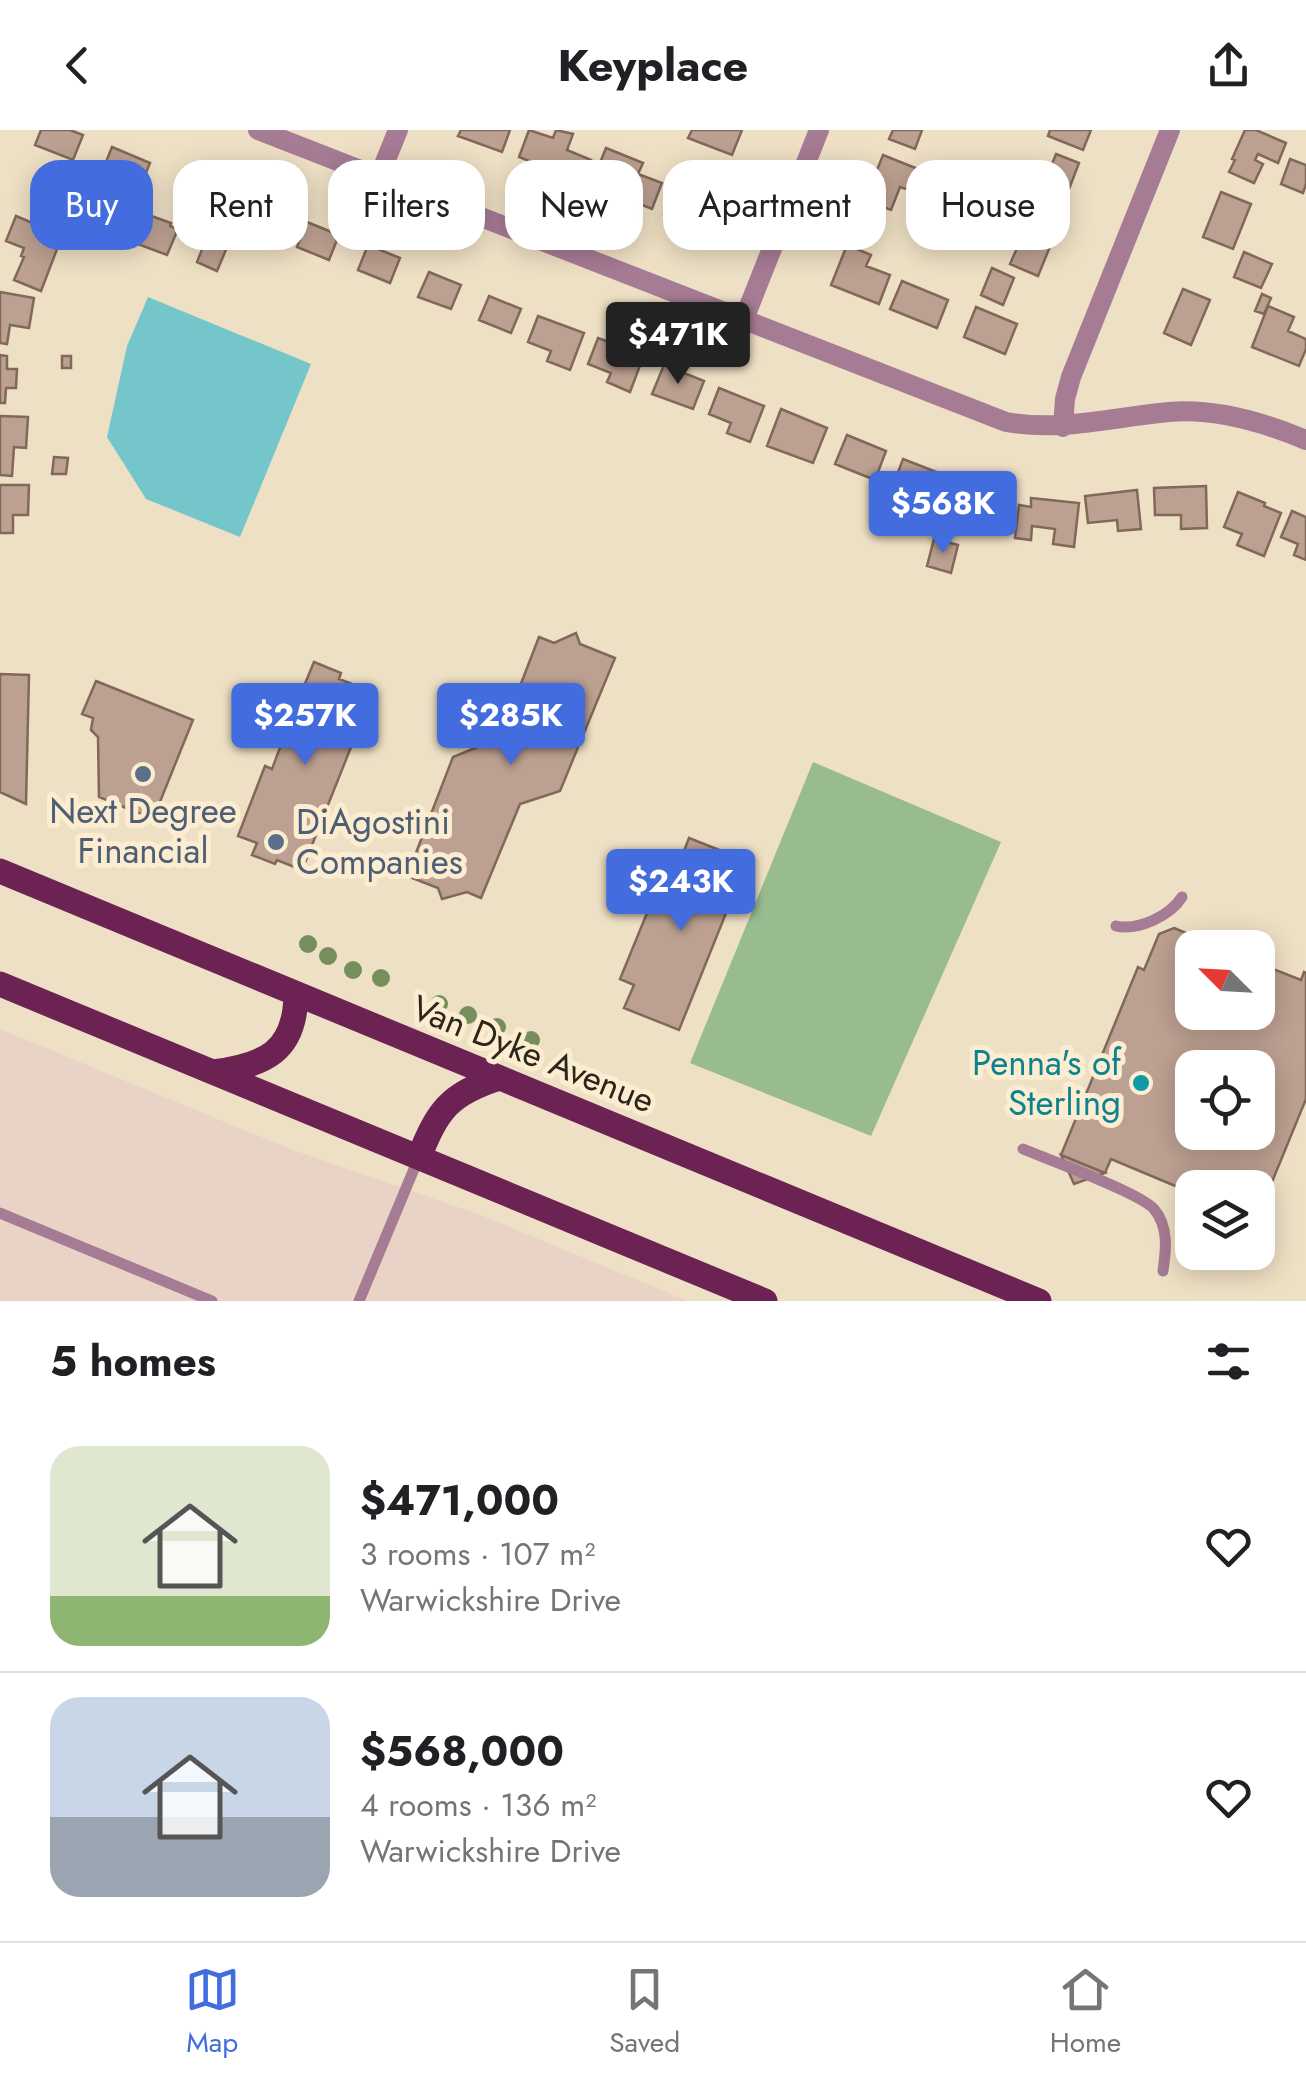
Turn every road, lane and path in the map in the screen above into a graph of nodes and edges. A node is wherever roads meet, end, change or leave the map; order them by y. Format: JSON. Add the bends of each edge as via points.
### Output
{"nodes":[{"id":1,"x":258,"y":130,"type":"edge"},
{"id":2,"x":398,"y":130,"type":"edge"},
{"id":3,"x":819,"y":130,"type":"edge"},
{"id":4,"x":1170,"y":130,"type":"edge"},
{"id":5,"x":336,"y":160,"type":"edge"},
{"id":6,"x":387,"y":160,"type":"edge"},
{"id":7,"x":485,"y":218,"type":"edge"},
{"id":8,"x":744,"y":319,"type":"junction"},
{"id":9,"x":1063,"y":426,"type":"junction"},
{"id":10,"x":1306,"y":440,"type":"edge"},
{"id":11,"x":0,"y":871,"type":"edge"},
{"id":12,"x":1182,"y":897,"type":"dead end"},
{"id":13,"x":1116,"y":926,"type":"dead end"},
{"id":14,"x":0,"y":984,"type":"edge"},
{"id":15,"x":296,"y":994,"type":"junction"},
{"id":16,"x":213,"y":1072,"type":"junction"},
{"id":17,"x":499,"y":1078,"type":"junction"},
{"id":18,"x":1022,"y":1149,"type":"dead end"},
{"id":19,"x":419,"y":1157,"type":"junction"},
{"id":20,"x":0,"y":1214,"type":"edge"},
{"id":21,"x":1163,"y":1270,"type":"dead end"},
{"id":22,"x":212,"y":1301,"type":"edge"},
{"id":23,"x":360,"y":1301,"type":"edge"},
{"id":24,"x":765,"y":1301,"type":"edge"},
{"id":25,"x":1039,"y":1301,"type":"edge"}],
"edges":[{"from":1,"to":5,"type":"street"},
{"from":2,"to":6,"type":"street"},
{"from":3,"to":8,"type":"street"},
{"from":4,"to":9,"type":"street","via":[[1071,377]]},
{"from":7,"to":8,"type":"street"},
{"from":8,"to":9,"type":"street","via":[[1006,422]]},
{"from":9,"to":10,"type":"street","via":[[1217,413]]},
{"from":11,"to":15,"type":"main road","name":"Van Dyke Avenue"},
{"from":12,"to":13,"type":"lane","via":[[1152,920]]},
{"from":14,"to":16,"type":"main road"},
{"from":15,"to":16,"type":"main road","via":[[296,1014],[279,1050],[239,1069]]},
{"from":15,"to":17,"type":"main road","name":"Van Dyke Avenue"},
{"from":16,"to":19,"type":"main road"},
{"from":17,"to":19,"type":"main road","via":[[446,1107]]},
{"from":17,"to":25,"type":"main road","name":"Van Dyke Avenue"},
{"from":18,"to":21,"type":"lane","via":[[1153,1208],[1167,1242]]},
{"from":19,"to":23,"type":"lane"},
{"from":19,"to":24,"type":"main road"},
{"from":20,"to":22,"type":"lane"}]}
